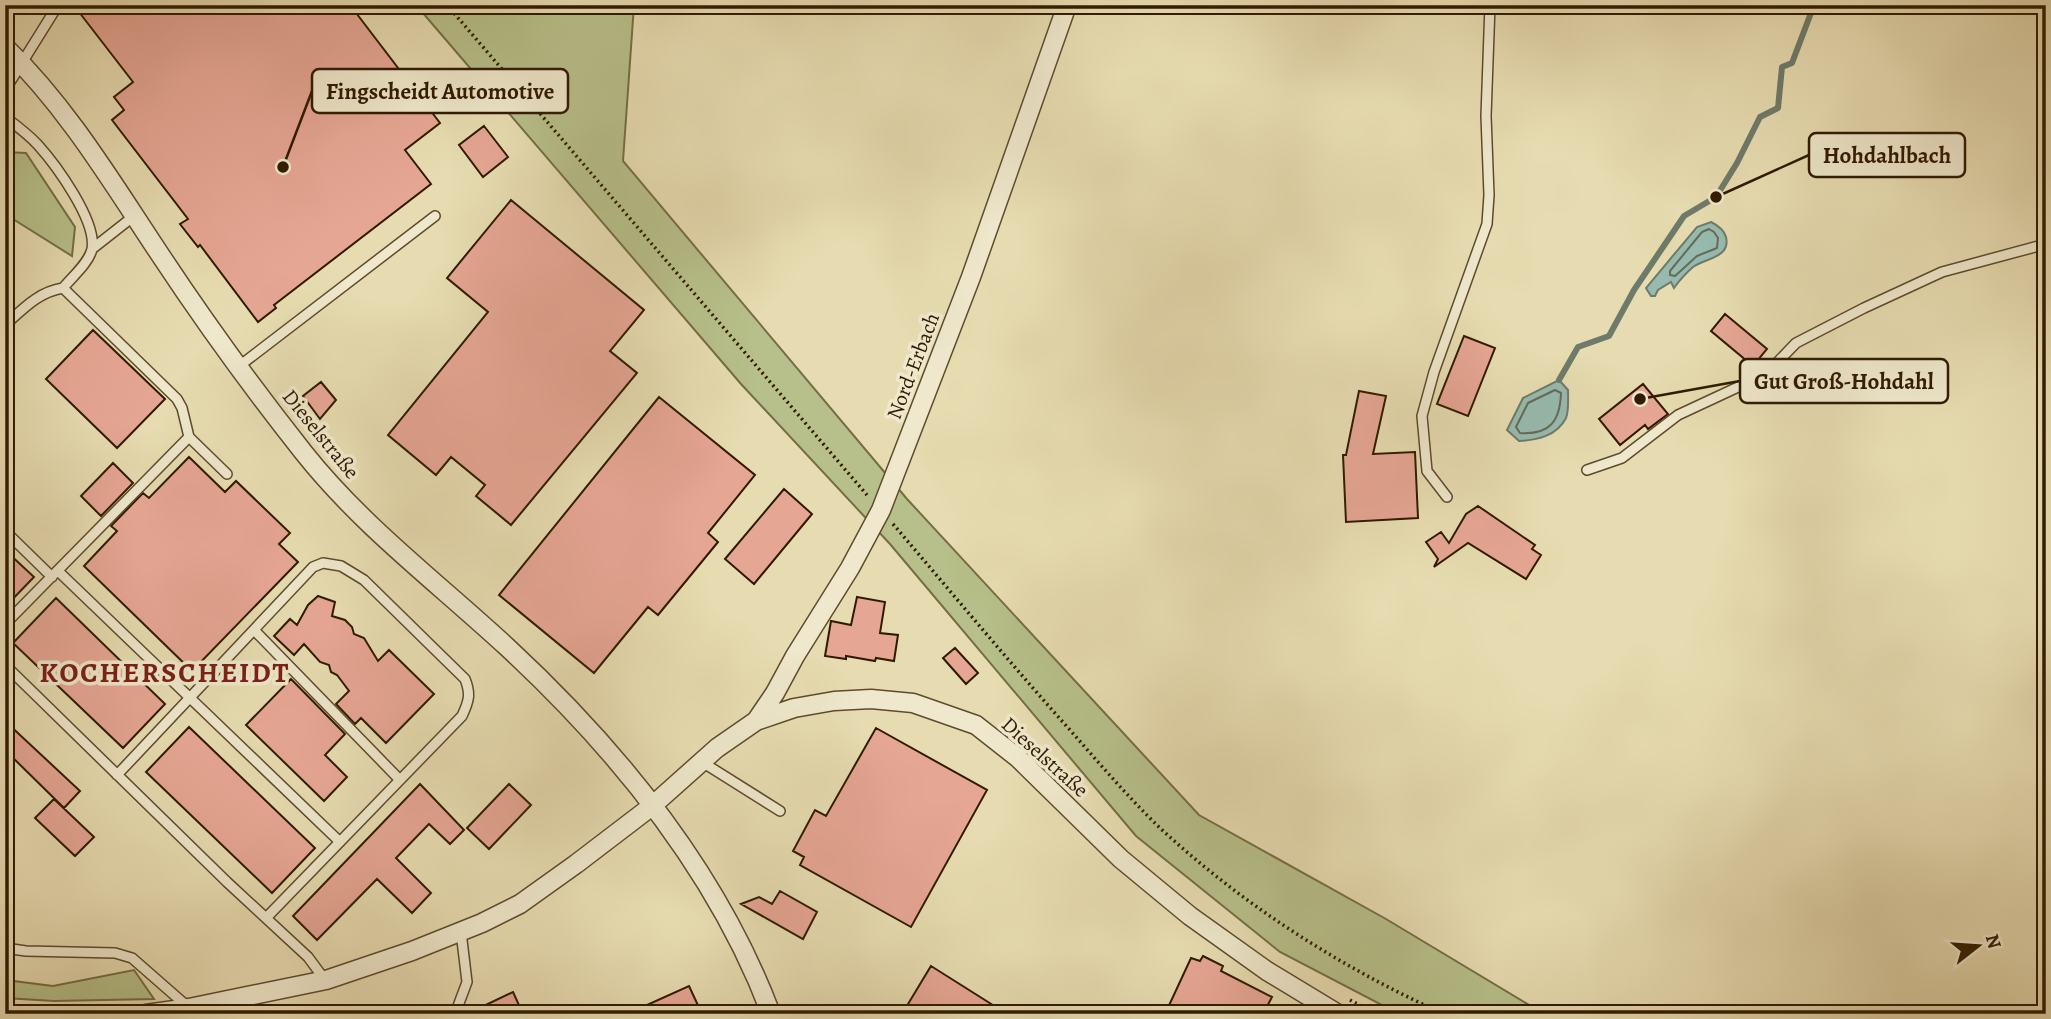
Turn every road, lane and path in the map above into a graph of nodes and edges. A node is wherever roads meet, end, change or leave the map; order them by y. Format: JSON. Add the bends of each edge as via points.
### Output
{"nodes":[{"id":1,"x":58,"y":5,"type":"edge"},
{"id":2,"x":447,"y":5,"type":"edge"},
{"id":3,"x":1067,"y":5,"type":"edge"},
{"id":4,"x":1490,"y":5,"type":"edge"},
{"id":5,"x":5,"y":47,"type":"edge"},
{"id":6,"x":22,"y":63,"type":"junction"},
{"id":7,"x":5,"y":90,"type":"edge"},
{"id":8,"x":5,"y":117,"type":"edge"},
{"id":9,"x":134,"y":216,"type":"junction"},
{"id":10,"x":435,"y":216,"type":"dead end"},
{"id":11,"x":2046,"y":244,"type":"edge"},
{"id":12,"x":92,"y":249,"type":"junction"},
{"id":13,"x":62,"y":288,"type":"junction"},
{"id":14,"x":5,"y":325,"type":"edge"},
{"id":15,"x":238,"y":367,"type":"junction"},
{"id":16,"x":189,"y":437,"type":"junction"},
{"id":17,"x":1587,"y":470,"type":"dead end"},
{"id":18,"x":227,"y":474,"type":"dead end"},
{"id":19,"x":1447,"y":497,"type":"dead end"},
{"id":20,"x":881,"y":510,"type":"junction"},
{"id":21,"x":5,"y":531,"type":"edge"},
{"id":22,"x":55,"y":574,"type":"junction"},
{"id":23,"x":5,"y":624,"type":"edge"},
{"id":24,"x":254,"y":630,"type":"junction"},
{"id":25,"x":5,"y":665,"type":"edge"},
{"id":26,"x":190,"y":698,"type":"junction"},
{"id":27,"x":755,"y":721,"type":"junction"},
{"id":28,"x":702,"y":762,"type":"junction"},
{"id":29,"x":117,"y":775,"type":"junction"},
{"id":30,"x":400,"y":780,"type":"junction"},
{"id":31,"x":652,"y":806,"type":"junction"},
{"id":32,"x":780,"y":811,"type":"dead end"},
{"id":33,"x":340,"y":842,"type":"junction"},
{"id":34,"x":267,"y":918,"type":"junction"},
{"id":35,"x":461,"y":932,"type":"junction"},
{"id":36,"x":5,"y":948,"type":"edge"},
{"id":37,"x":326,"y":980,"type":"junction"},
{"id":38,"x":189,"y":1009,"type":"junction"},
{"id":39,"x":146,"y":1014,"type":"edge"},
{"id":40,"x":462,"y":1014,"type":"edge"},
{"id":41,"x":771,"y":1014,"type":"edge"},
{"id":42,"x":1338,"y":1014,"type":"edge"},
{"id":43,"x":1444,"y":1014,"type":"edge"}],
"edges":[{"from":1,"to":6,"type":"lane"},
{"from":2,"to":20,"type":"path"},
{"from":3,"to":20,"type":"street","name":"Nord-Erbach","via":[[971,277]]},
{"from":4,"to":19,"type":"lane","via":[[1487,224],[1422,416],[1427,471]]},
{"from":5,"to":6,"type":"street","name":"Dieselstraße"},
{"from":6,"to":7,"type":"lane"},
{"from":6,"to":9,"type":"street","name":"Dieselstraße","via":[[77,129]]},
{"from":8,"to":12,"type":"lane","via":[[37,144],[58,170],[88,223]]},
{"from":9,"to":12,"type":"lane"},
{"from":9,"to":15,"type":"street","name":"Dieselstraße"},
{"from":10,"to":15,"type":"lane"},
{"from":11,"to":17,"type":"lane","via":[[1942,272],[1864,308],[1796,343],[1766,374],[1678,415],[1622,458]]},
{"from":12,"to":13,"type":"lane"},
{"from":13,"to":14,"type":"lane","via":[[37,297]]},
{"from":13,"to":16,"type":"lane","via":[[177,399]]},
{"from":15,"to":31,"type":"street","name":"Dieselstraße","via":[[328,481],[555,693]]},
{"from":16,"to":18,"type":"lane"},
{"from":16,"to":22,"type":"lane"},
{"from":20,"to":27,"type":"street","name":"Nord-Erbach"},
{"from":20,"to":43,"type":"path","via":[[1031,687],[1161,828],[1250,902],[1322,950]]},
{"from":21,"to":22,"type":"lane"},
{"from":22,"to":23,"type":"lane"},
{"from":22,"to":26,"type":"lane"},
{"from":24,"to":26,"type":"lane"},
{"from":24,"to":30,"type":"lane"},
{"from":24,"to":30,"type":"lane","via":[[313,567],[323,563],[341,566],[364,580],[465,679],[470,692],[462,716]]},
{"from":25,"to":29,"type":"lane"},
{"from":26,"to":29,"type":"lane"},
{"from":26,"to":33,"type":"lane"},
{"from":27,"to":28,"type":"street","name":"Dieselstraße"},
{"from":27,"to":42,"type":"street","name":"Dieselstraße","via":[[794,708],[871,699],[913,703],[976,725],[1190,916]]},
{"from":28,"to":31,"type":"street","name":"Dieselstraße"},
{"from":28,"to":32,"type":"lane"},
{"from":29,"to":34,"type":"lane"},
{"from":30,"to":33,"type":"lane"},
{"from":31,"to":35,"type":"street","name":"Dieselstraße","via":[[520,904]]},
{"from":31,"to":41,"type":"street","name":"Dieselstraße","via":[[734,931]]},
{"from":33,"to":34,"type":"lane"},
{"from":34,"to":37,"type":"lane"},
{"from":35,"to":37,"type":"street","name":"Dieselstraße"},
{"from":35,"to":40,"type":"lane","via":[[467,982],[458,1006]]},
{"from":36,"to":38,"type":"lane","via":[[115,953],[132,958]]},
{"from":37,"to":38,"type":"street","name":"Dieselstraße"},
{"from":38,"to":39,"type":"street","name":"Dieselstraße"}]}
